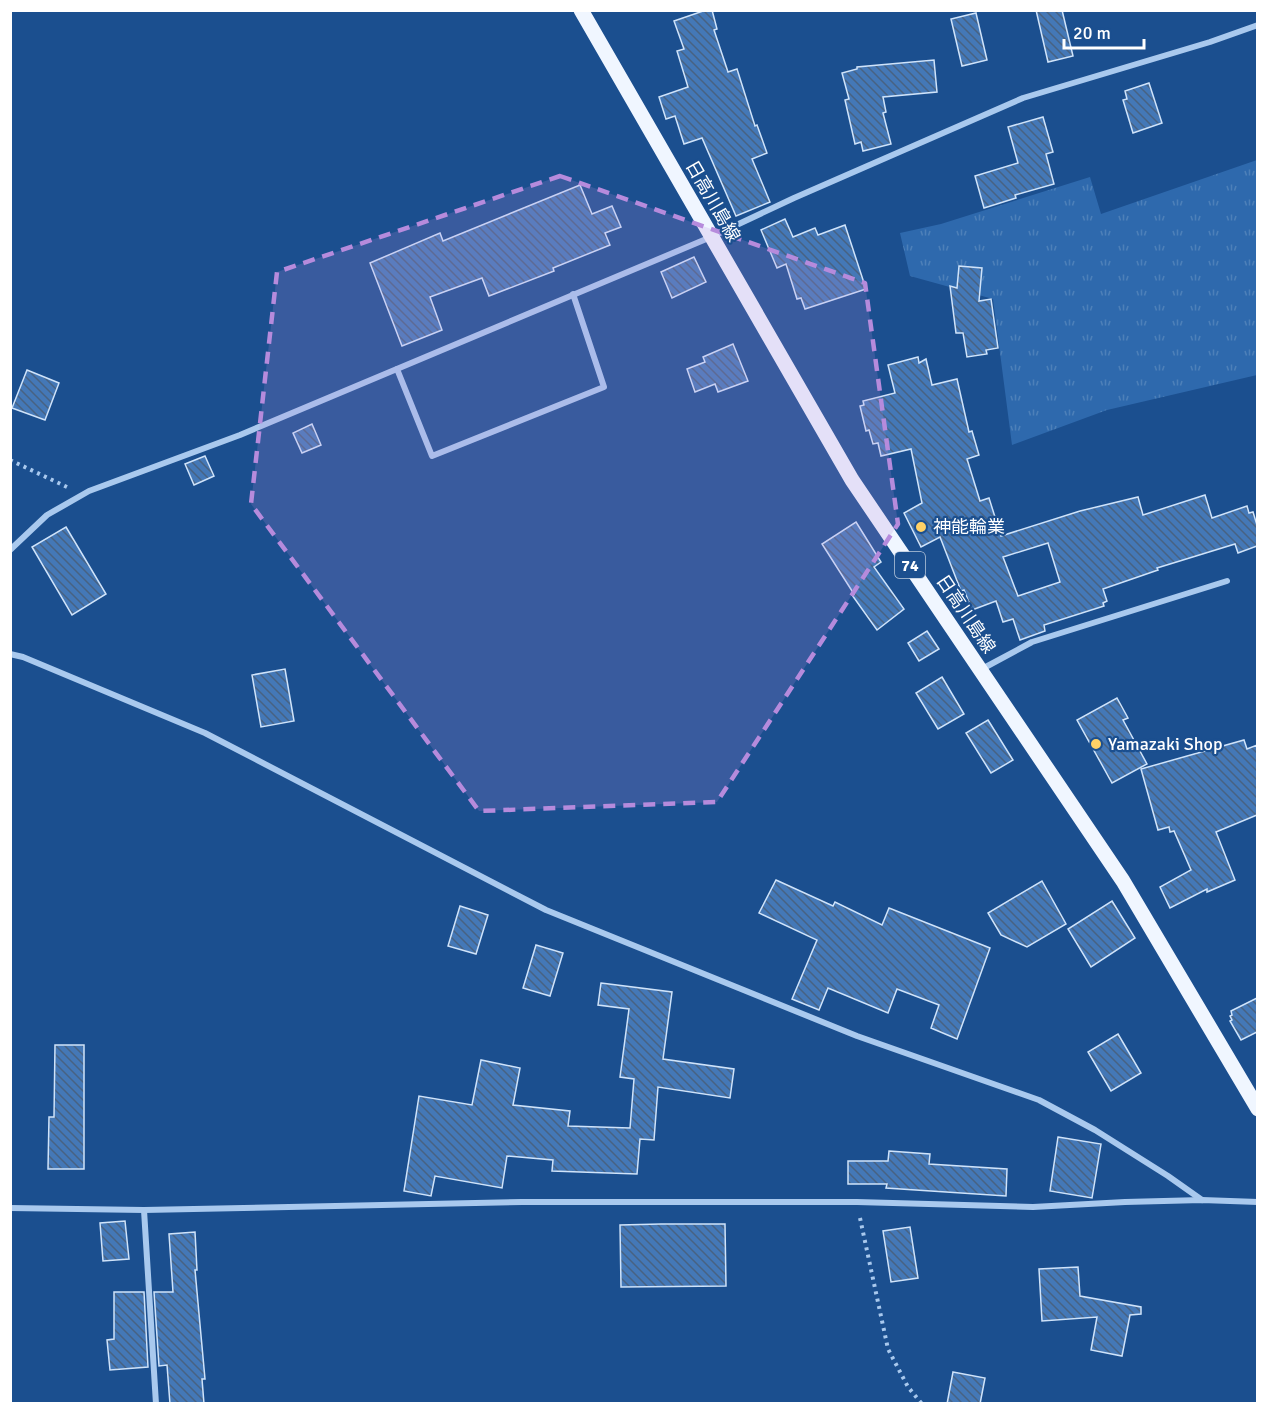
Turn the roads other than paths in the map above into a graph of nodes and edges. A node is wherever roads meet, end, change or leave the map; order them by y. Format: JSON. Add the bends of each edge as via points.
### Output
{"nodes":[{"id":1,"x":581,"y":10,"type":"edge"},
{"id":2,"x":1257,"y":25,"type":"edge"},
{"id":3,"x":711,"y":237,"type":"junction"},
{"id":4,"x":573,"y":294,"type":"junction"},
{"id":5,"x":397,"y":369,"type":"junction"},
{"id":6,"x":10,"y":550,"type":"edge"},
{"id":7,"x":1227,"y":580,"type":"dead end"},
{"id":8,"x":10,"y":654,"type":"edge"},
{"id":9,"x":980,"y":670,"type":"junction"},
{"id":10,"x":1257,"y":1109,"type":"edge"},
{"id":11,"x":1202,"y":1200,"type":"junction"},
{"id":12,"x":1257,"y":1202,"type":"edge"},
{"id":13,"x":10,"y":1208,"type":"edge"},
{"id":14,"x":144,"y":1210,"type":"junction"},
{"id":15,"x":156,"y":1404,"type":"edge"}],
"edges":[{"from":1,"to":3,"type":"main road","name":"日高川島線","number":"74"},
{"from":2,"to":3,"type":"street","via":[[1023,98]]},
{"from":3,"to":4,"type":"street"},
{"from":3,"to":9,"type":"main road","name":"日高川島線","number":"74","via":[[852,480]]},
{"from":4,"to":5,"type":"street"},
{"from":4,"to":5,"type":"street","via":[[604,387],[432,456]]},
{"from":5,"to":6,"type":"street","via":[[240,435],[84,494],[47,515]]},
{"from":7,"to":9,"type":"street","via":[[1032,642]]},
{"from":8,"to":11,"type":"street","via":[[205,733],[546,910],[857,1036],[1039,1100],[1095,1130]]},
{"from":9,"to":10,"type":"main road","name":"日高川島線","number":"74","via":[[1123,881]]},
{"from":11,"to":12,"type":"street"},
{"from":11,"to":14,"type":"street","via":[[1033,1207],[522,1202]]},
{"from":13,"to":14,"type":"street"},
{"from":14,"to":15,"type":"street"}]}
